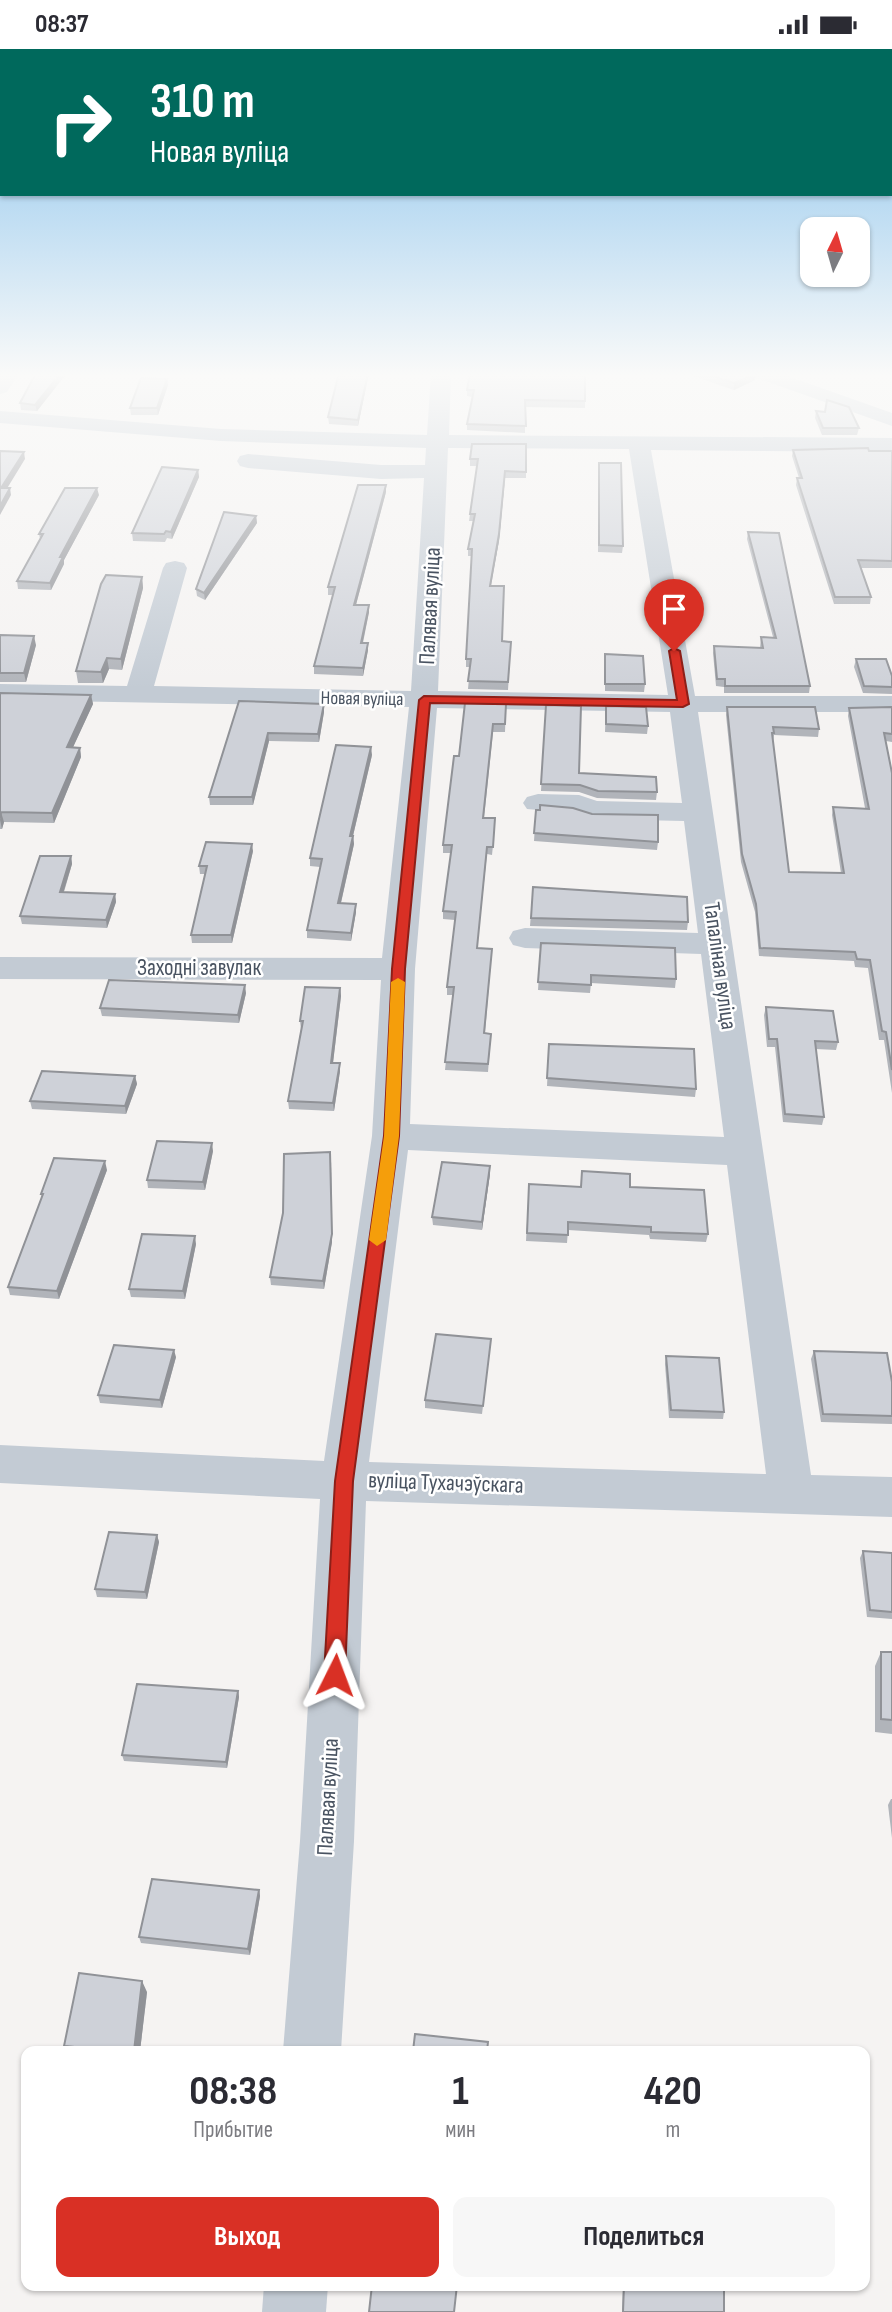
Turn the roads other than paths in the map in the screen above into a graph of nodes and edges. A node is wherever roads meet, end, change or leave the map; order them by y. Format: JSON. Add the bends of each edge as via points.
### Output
{"nodes":[{"id":1,"x":438,"y":479,"type":"edge"},
{"id":2,"x":645,"y":479,"type":"edge"},
{"id":3,"x":174,"y":568,"type":"dead end"},
{"id":4,"x":0,"y":692,"type":"edge"},
{"id":5,"x":138,"y":695,"type":"junction"},
{"id":6,"x":424,"y":700,"type":"junction"},
{"id":7,"x":683,"y":704,"type":"junction"},
{"id":8,"x":892,"y":704,"type":"edge"},
{"id":9,"x":538,"y":803,"type":"edge"},
{"id":10,"x":698,"y":812,"type":"junction"},
{"id":11,"x":525,"y":938,"type":"dead end"},
{"id":12,"x":716,"y":944,"type":"junction"},
{"id":13,"x":0,"y":968,"type":"edge"},
{"id":14,"x":398,"y":969,"type":"junction"},
{"id":15,"x":391,"y":1136,"type":"junction"},
{"id":16,"x":745,"y":1152,"type":"junction"},
{"id":17,"x":0,"y":1464,"type":"edge"},
{"id":18,"x":344,"y":1481,"type":"junction"},
{"id":19,"x":791,"y":1493,"type":"junction"},
{"id":20,"x":892,"y":1497,"type":"edge"},
{"id":21,"x":312,"y":2046,"type":"edge"},
{"id":22,"x":296,"y":2291,"type":"edge"},
{"id":23,"x":294,"y":2312,"type":"edge"}],
"edges":[{"from":1,"to":6,"type":"street","name":"Палявая вуліца"},
{"from":2,"to":7,"type":"street","name":"Тапаліная вуліца"},
{"from":3,"to":5,"type":"street"},
{"from":4,"to":5,"type":"street","name":"Новая вуліца"},
{"from":5,"to":6,"type":"street","name":"Новая вуліца"},
{"from":6,"to":7,"type":"street","name":"Новая вуліца"},
{"from":6,"to":14,"type":"street","name":"Палявая вуліца"},
{"from":7,"to":8,"type":"street","name":"Новая вуліца"},
{"from":7,"to":10,"type":"street","name":"Тапаліная вуліца"},
{"from":9,"to":10,"type":"street","via":[[579,804],[591,810]]},
{"from":10,"to":12,"type":"street","name":"Тапаліная вуліца"},
{"from":11,"to":12,"type":"street"},
{"from":12,"to":16,"type":"street","name":"Тапаліная вуліца"},
{"from":13,"to":14,"type":"street","name":"Заходні завулак"},
{"from":14,"to":15,"type":"street","name":"Палявая вуліца"},
{"from":15,"to":16,"type":"street"},
{"from":15,"to":18,"type":"street","name":"Палявая вуліца"},
{"from":16,"to":19,"type":"street","name":"Тапаліная вуліца"},
{"from":17,"to":18,"type":"street","name":"вуліца Тухачэўскага"},
{"from":18,"to":19,"type":"street","name":"вуліца Тухачэўскага"},
{"from":18,"to":21,"type":"street","name":"Палявая вуліца"},
{"from":19,"to":20,"type":"street","name":"вуліца Тухачэўскага"},
{"from":22,"to":23,"type":"street"}]}
